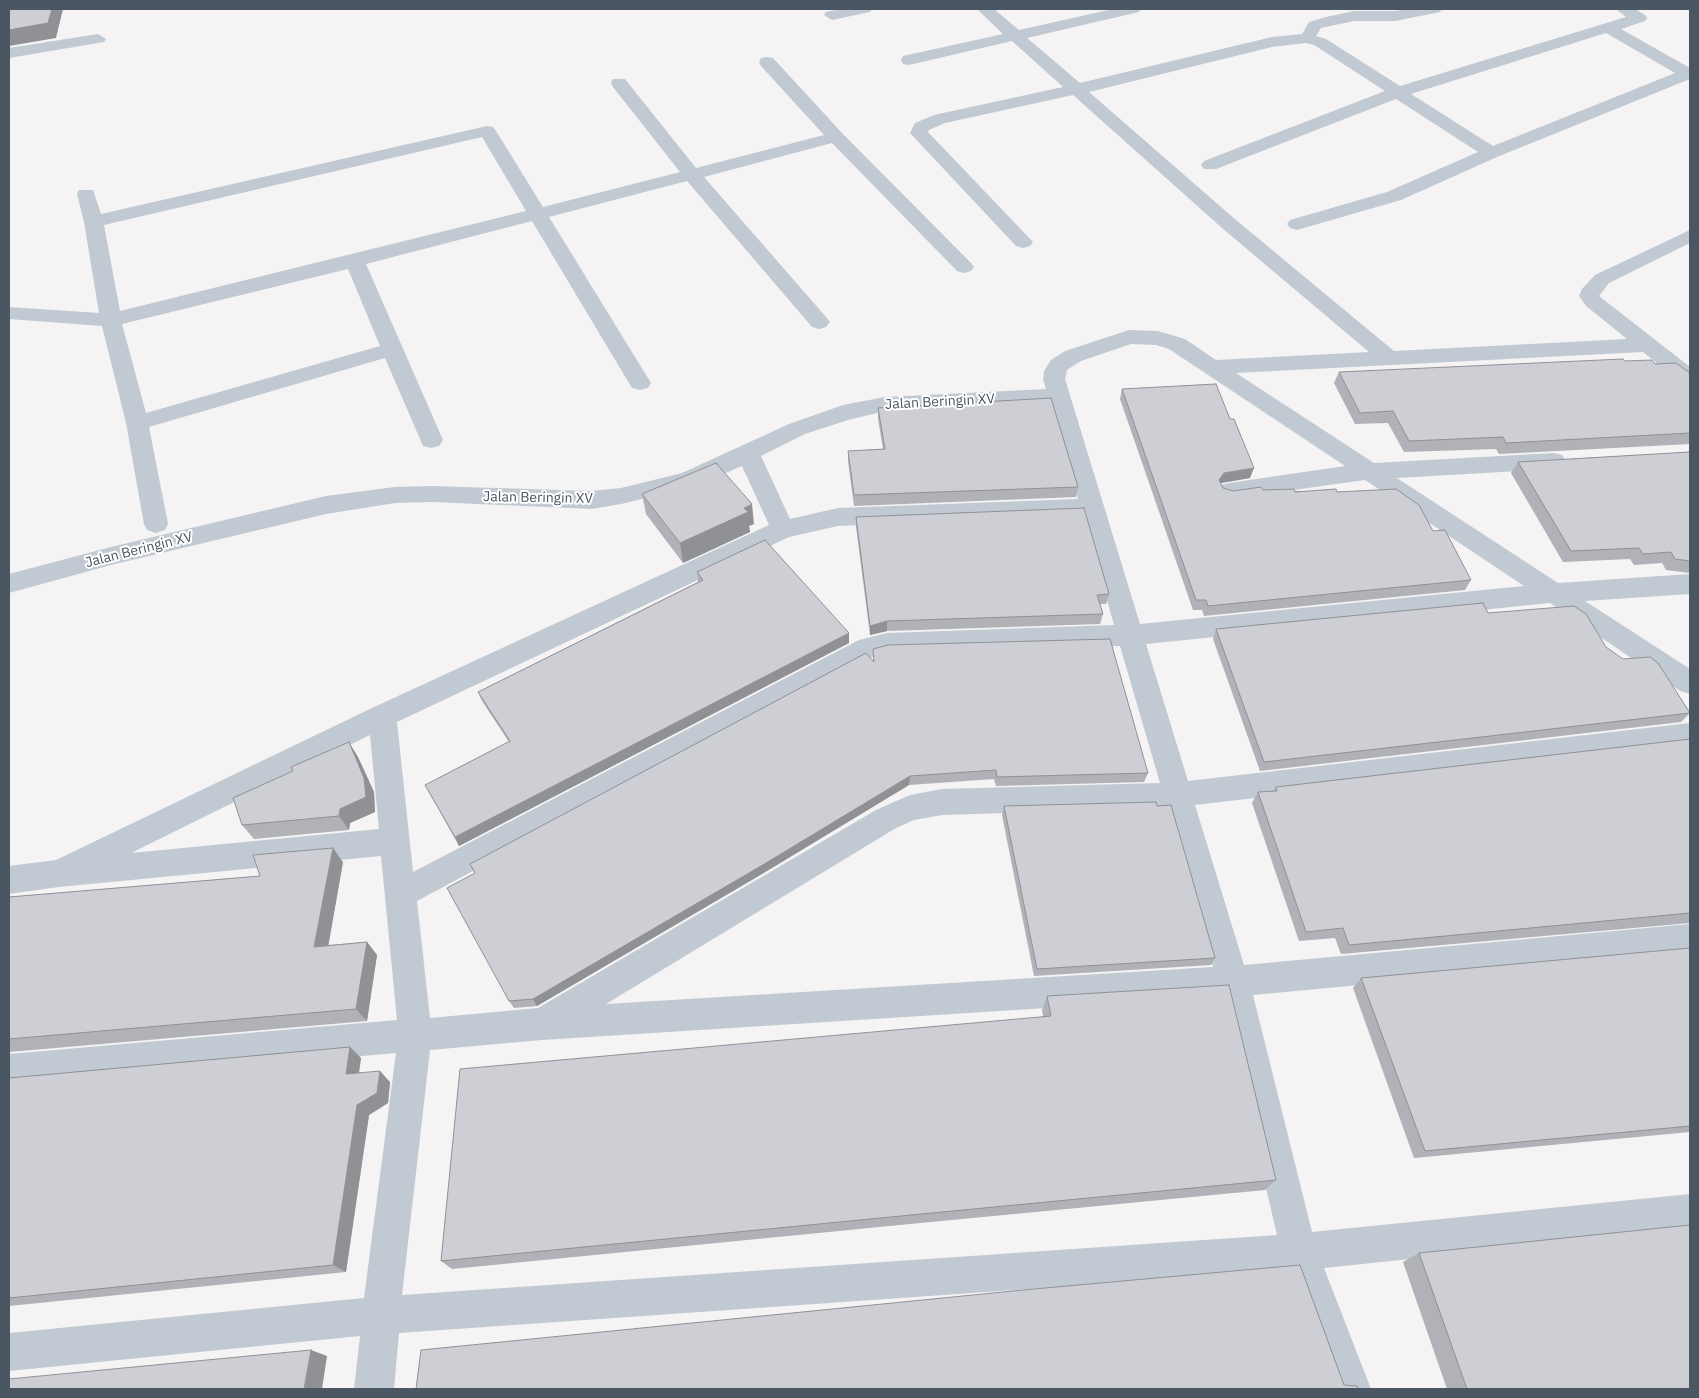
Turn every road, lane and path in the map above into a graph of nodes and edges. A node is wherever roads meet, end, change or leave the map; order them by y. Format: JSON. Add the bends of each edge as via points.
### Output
{"nodes":[{"id":1,"x":864,"y":9,"type":"edge"},
{"id":2,"x":985,"y":9,"type":"edge"},
{"id":3,"x":1133,"y":9,"type":"edge"},
{"id":4,"x":1434,"y":9,"type":"edge"},
{"id":5,"x":1624,"y":9,"type":"edge"},
{"id":6,"x":832,"y":15,"type":"dead end"},
{"id":7,"x":1606,"y":27,"type":"junction"},
{"id":8,"x":1016,"y":35,"type":"junction"},
{"id":9,"x":1307,"y":38,"type":"junction"},
{"id":10,"x":98,"y":39,"type":"dead end"},
{"id":11,"x":9,"y":53,"type":"edge"},
{"id":12,"x":909,"y":60,"type":"dead end"},
{"id":13,"x":767,"y":62,"type":"dead end"},
{"id":14,"x":1689,"y":74,"type":"edge"},
{"id":15,"x":619,"y":83,"type":"dead end"},
{"id":16,"x":1075,"y":90,"type":"junction"},
{"id":17,"x":1396,"y":93,"type":"junction"},
{"id":18,"x":836,"y":137,"type":"junction"},
{"id":19,"x":1491,"y":153,"type":"junction"},
{"id":20,"x":1210,"y":165,"type":"dead end"},
{"id":21,"x":692,"y":175,"type":"junction"},
{"id":22,"x":86,"y":194,"type":"dead end"},
{"id":23,"x":537,"y":214,"type":"junction"},
{"id":24,"x":94,"y":222,"type":"junction"},
{"id":25,"x":1297,"y":224,"type":"dead end"},
{"id":26,"x":1690,"y":236,"type":"edge"},
{"id":27,"x":1023,"y":242,"type":"dead end"},
{"id":28,"x":355,"y":261,"type":"junction"},
{"id":29,"x":964,"y":266,"type":"dead end"},
{"id":30,"x":9,"y":313,"type":"edge"},
{"id":31,"x":111,"y":320,"type":"junction"},
{"id":32,"x":819,"y":322,"type":"dead end"},
{"id":33,"x":1650,"y":345,"type":"junction"},
{"id":34,"x":393,"y":350,"type":"junction"},
{"id":35,"x":1388,"y":357,"type":"junction"},
{"id":36,"x":1211,"y":367,"type":"junction"},
{"id":37,"x":1690,"y":378,"type":"edge"},
{"id":38,"x":640,"y":383,"type":"dead end"},
{"id":39,"x":1060,"y":396,"type":"junction"},
{"id":40,"x":137,"y":423,"type":"junction"},
{"id":41,"x":431,"y":440,"type":"dead end"},
{"id":42,"x":747,"y":452,"type":"junction"},
{"id":43,"x":1581,"y":459,"type":"edge"},
{"id":44,"x":1371,"y":472,"type":"junction"},
{"id":45,"x":1229,"y":491,"type":"edge"},
{"id":46,"x":1092,"y":507,"type":"junction"},
{"id":47,"x":156,"y":524,"type":"dead end"},
{"id":48,"x":783,"y":529,"type":"junction"},
{"id":49,"x":9,"y":583,"type":"edge"},
{"id":50,"x":1690,"y":584,"type":"edge"},
{"id":51,"x":1555,"y":593,"type":"junction"},
{"id":52,"x":1130,"y":635,"type":"junction"},
{"id":53,"x":1690,"y":683,"type":"edge"},
{"id":54,"x":382,"y":716,"type":"junction"},
{"id":55,"x":1690,"y":735,"type":"edge"},
{"id":56,"x":1178,"y":796,"type":"junction"},
{"id":57,"x":396,"y":841,"type":"junction"},
{"id":58,"x":59,"y":873,"type":"junction"},
{"id":59,"x":9,"y":880,"type":"edge"},
{"id":60,"x":401,"y":894,"type":"junction"},
{"id":61,"x":1690,"y":940,"type":"edge"},
{"id":62,"x":1233,"y":981,"type":"junction"},
{"id":63,"x":542,"y":1024,"type":"junction"},
{"id":64,"x":415,"y":1035,"type":"junction"},
{"id":65,"x":9,"y":1070,"type":"edge"},
{"id":66,"x":1690,"y":1212,"type":"edge"},
{"id":67,"x":1299,"y":1252,"type":"junction"},
{"id":68,"x":381,"y":1315,"type":"junction"},
{"id":69,"x":9,"y":1352,"type":"edge"},
{"id":70,"x":374,"y":1389,"type":"edge"},
{"id":71,"x":1351,"y":1389,"type":"edge"}],
"edges":[{"from":1,"to":6,"type":"street"},
{"from":2,"to":8,"type":"street"},
{"from":3,"to":8,"type":"street"},
{"from":4,"to":9,"type":"street","via":[[1395,16],[1354,16],[1326,22],[1315,26]]},
{"from":5,"to":7,"type":"street","via":[[1639,18]]},
{"from":7,"to":14,"type":"street"},
{"from":7,"to":17,"type":"street"},
{"from":8,"to":12,"type":"street"},
{"from":8,"to":16,"type":"street"},
{"from":9,"to":16,"type":"street","via":[[1272,42]]},
{"from":9,"to":17,"type":"street","via":[[1320,42]]},
{"from":10,"to":11,"type":"street"},
{"from":13,"to":18,"type":"street"},
{"from":14,"to":19,"type":"street"},
{"from":15,"to":21,"type":"street"},
{"from":16,"to":27,"type":"street","via":[[940,119],[918,129]]},
{"from":16,"to":35,"type":"street"},
{"from":17,"to":19,"type":"street"},
{"from":17,"to":20,"type":"street"},
{"from":18,"to":21,"type":"street"},
{"from":18,"to":29,"type":"street"},
{"from":19,"to":25,"type":"street","via":[[1394,196]]},
{"from":21,"to":23,"type":"street"},
{"from":21,"to":32,"type":"street"},
{"from":22,"to":24,"type":"street"},
{"from":23,"to":24,"type":"street","via":[[488,131],[485,131]]},
{"from":23,"to":28,"type":"street"},
{"from":23,"to":38,"type":"street"},
{"from":24,"to":31,"type":"street"},
{"from":26,"to":33,"type":"street","via":[[1602,279],[1590,293],[1593,302]]},
{"from":28,"to":31,"type":"street"},
{"from":28,"to":34,"type":"street"},
{"from":30,"to":31,"type":"street"},
{"from":31,"to":40,"type":"street"},
{"from":33,"to":35,"type":"street"},
{"from":33,"to":37,"type":"street"},
{"from":34,"to":40,"type":"street"},
{"from":34,"to":41,"type":"street"},
{"from":35,"to":36,"type":"street"},
{"from":36,"to":39,"type":"street","via":[[1166,340],[1129,337],[1073,356],[1058,365],[1054,379]]},
{"from":36,"to":44,"type":"street"},
{"from":39,"to":42,"type":"street","name":"Jalan Beringin XV","via":[[885,404],[843,413]]},
{"from":39,"to":46,"type":"street"},
{"from":40,"to":47,"type":"street"},
{"from":42,"to":48,"type":"street"},
{"from":42,"to":49,"type":"street","name":"Jalan Beringin XV","via":[[688,480],[592,500],[432,494],[326,504]]},
{"from":43,"to":44,"type":"street"},
{"from":44,"to":45,"type":"street"},
{"from":44,"to":51,"type":"street"},
{"from":46,"to":48,"type":"street","via":[[838,516]]},
{"from":46,"to":52,"type":"street"},
{"from":48,"to":54,"type":"street"},
{"from":50,"to":51,"type":"street"},
{"from":51,"to":52,"type":"street"},
{"from":51,"to":53,"type":"street"},
{"from":52,"to":56,"type":"street"},
{"from":52,"to":60,"type":"street","via":[[887,643],[868,647]]},
{"from":54,"to":57,"type":"street"},
{"from":54,"to":58,"type":"street"},
{"from":55,"to":56,"type":"street"},
{"from":56,"to":62,"type":"street"},
{"from":56,"to":63,"type":"street","via":[[942,802],[910,808],[886,819]]},
{"from":57,"to":58,"type":"street"},
{"from":57,"to":60,"type":"street"},
{"from":58,"to":59,"type":"street"},
{"from":60,"to":64,"type":"street"},
{"from":61,"to":62,"type":"street"},
{"from":62,"to":63,"type":"street"},
{"from":62,"to":67,"type":"street"},
{"from":63,"to":64,"type":"street"},
{"from":64,"to":65,"type":"street"},
{"from":64,"to":68,"type":"street"},
{"from":66,"to":67,"type":"street"},
{"from":67,"to":68,"type":"street"},
{"from":67,"to":71,"type":"street"},
{"from":68,"to":69,"type":"street"},
{"from":68,"to":70,"type":"street"}]}
